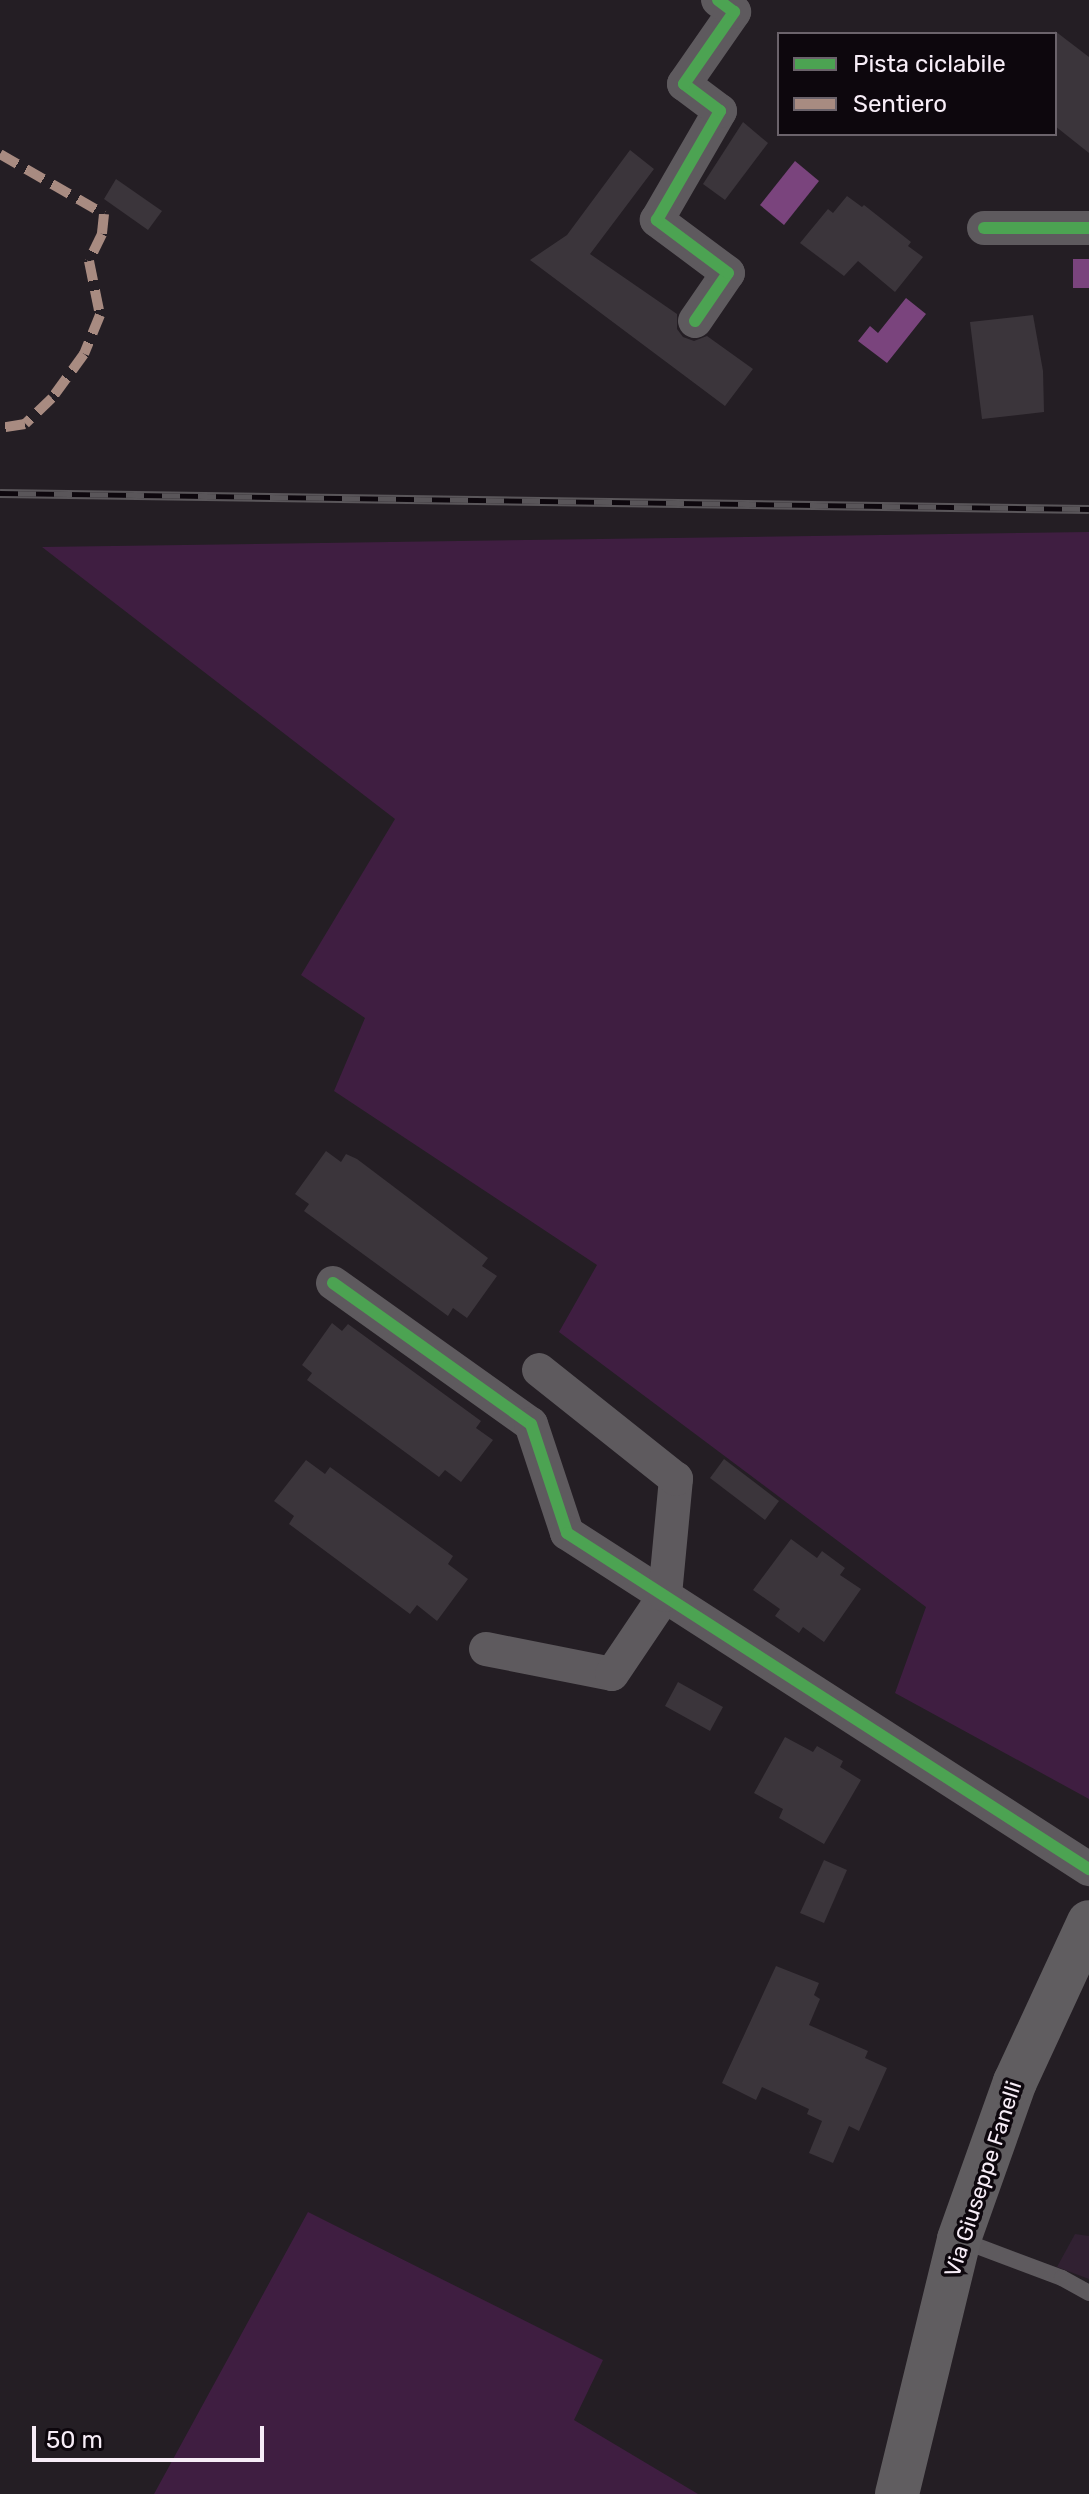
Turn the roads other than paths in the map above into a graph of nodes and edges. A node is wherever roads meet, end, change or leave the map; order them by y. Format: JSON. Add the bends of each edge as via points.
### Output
{"nodes":[{"id":1,"x":718,"y":0,"type":"edge"},
{"id":2,"x":984,"y":228,"type":"dead end"},
{"id":3,"x":1089,"y":228,"type":"edge"},
{"id":4,"x":695,"y":321,"type":"dead end"},
{"id":5,"x":333,"y":1283,"type":"dead end"},
{"id":6,"x":539,"y":1370,"type":"dead end"},
{"id":7,"x":665,"y":1595,"type":"junction"},
{"id":8,"x":486,"y":1649,"type":"dead end"},
{"id":9,"x":1089,"y":1869,"type":"edge"},
{"id":10,"x":1089,"y":1922,"type":"edge"},
{"id":11,"x":959,"y":2239,"type":"junction"},
{"id":12,"x":1089,"y":2293,"type":"edge"},
{"id":13,"x":897,"y":2494,"type":"edge"}],
"edges":[{"from":1,"to":4,"type":"street","via":[[734,12],[684,84],[720,111],[657,220],[728,273]]},
{"from":2,"to":3,"type":"street"},
{"from":5,"to":7,"type":"street","via":[[531,1424],[567,1533]]},
{"from":6,"to":7,"type":"street","via":[[676,1479]]},
{"from":7,"to":8,"type":"street","via":[[612,1674]]},
{"from":7,"to":9,"type":"street"},
{"from":10,"to":11,"type":"main road","name":"Via Giuseppe Fanelli","via":[[1020,2070]]},
{"from":11,"to":12,"type":"lane"},
{"from":11,"to":13,"type":"main road","name":"Via Giuseppe Fanelli"}]}
